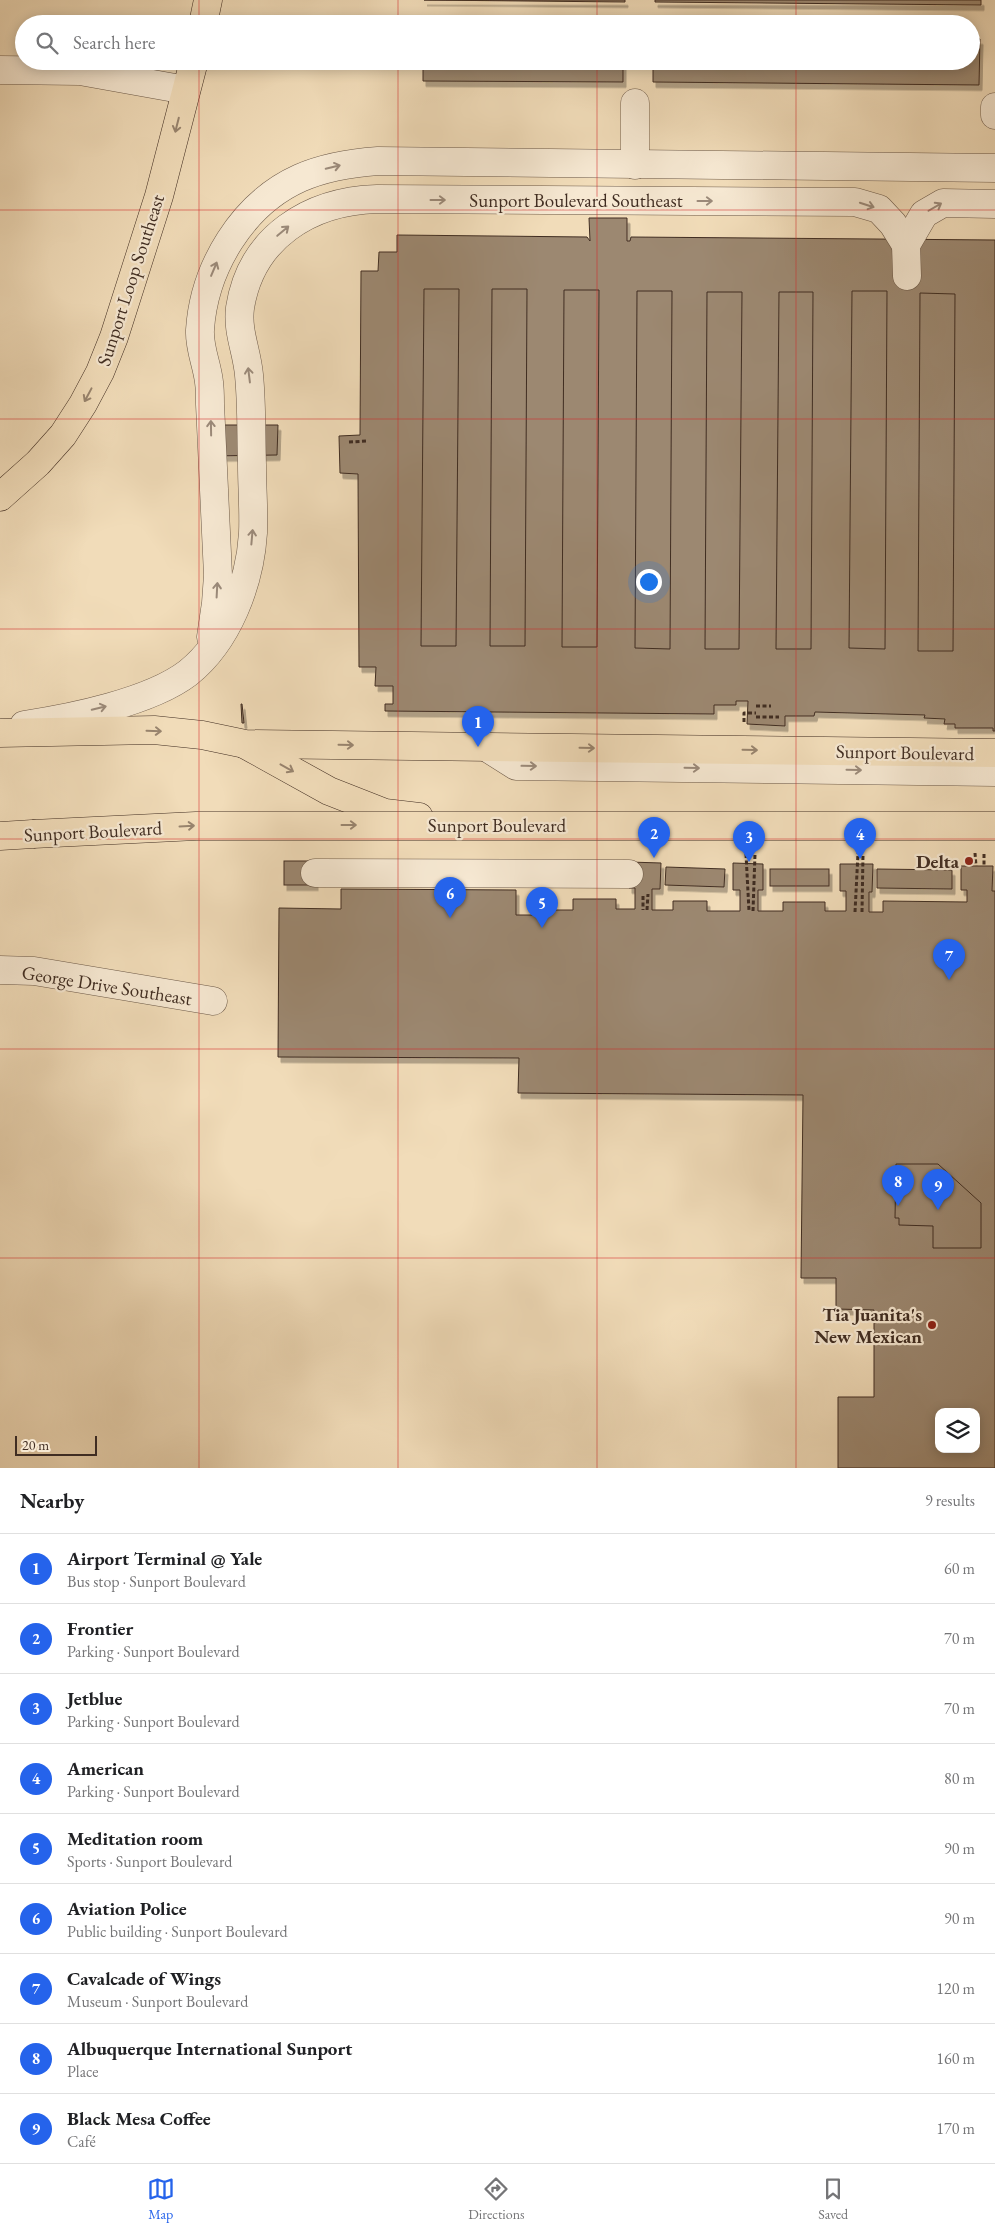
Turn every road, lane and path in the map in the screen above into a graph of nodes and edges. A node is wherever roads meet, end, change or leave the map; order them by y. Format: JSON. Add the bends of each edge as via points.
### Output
{"nodes":[{"id":1,"x":208,"y":0,"type":"edge"},
{"id":2,"x":205,"y":15,"type":"edge"},
{"id":3,"x":0,"y":70,"type":"edge"},
{"id":4,"x":192,"y":70,"type":"edge"},
{"id":5,"x":186,"y":90,"type":"junction"},
{"id":6,"x":636,"y":103,"type":"dead end"},
{"id":7,"x":995,"y":107,"type":"edge"},
{"id":8,"x":995,"y":115,"type":"edge"},
{"id":9,"x":636,"y":166,"type":"junction"},
{"id":10,"x":995,"y":168,"type":"edge"},
{"id":11,"x":995,"y":204,"type":"edge"},
{"id":12,"x":906,"y":245,"type":"junction"},
{"id":13,"x":906,"y":276,"type":"dead end"},
{"id":14,"x":368,"y":441,"type":"dead end"},
{"id":15,"x":349,"y":442,"type":"dead end"},
{"id":16,"x":0,"y":497,"type":"edge"},
{"id":17,"x":206,"y":655,"type":"junction"},
{"id":18,"x":756,"y":706,"type":"dead end"},
{"id":19,"x":771,"y":706,"type":"dead end"},
{"id":20,"x":756,"y":717,"type":"dead end"},
{"id":21,"x":778,"y":717,"type":"dead end"},
{"id":22,"x":0,"y":728,"type":"edge"},
{"id":23,"x":0,"y":734,"type":"edge"},
{"id":24,"x":245,"y":744,"type":"junction"},
{"id":25,"x":486,"y":747,"type":"junction"},
{"id":26,"x":995,"y":753,"type":"edge"},
{"id":27,"x":995,"y":772,"type":"edge"},
{"id":28,"x":995,"y":819,"type":"edge"},
{"id":29,"x":755,"y":826,"type":"junction"},
{"id":30,"x":864,"y":826,"type":"junction"},
{"id":31,"x":995,"y":826,"type":"edge"},
{"id":32,"x":0,"y":836,"type":"edge"},
{"id":33,"x":315,"y":873,"type":"dead end"},
{"id":34,"x":629,"y":874,"type":"dead end"},
{"id":35,"x":753,"y":910,"type":"dead end"},
{"id":36,"x":862,"y":912,"type":"dead end"},
{"id":37,"x":0,"y":970,"type":"edge"},
{"id":38,"x":213,"y":1001,"type":"dead end"}],
"edges":[{"from":1,"to":2,"type":"main road"},
{"from":3,"to":5,"type":"street","via":[[80,71]]},
{"from":4,"to":5,"type":"main road","name":"Sunport Loop Southeast"},
{"from":5,"to":16,"type":"main road","name":"Sunport Loop Southeast","one_way":true,"via":[[159,196],[100,372],[63,435]]},
{"from":6,"to":9,"type":"street"},
{"from":7,"to":8,"type":"street"},
{"from":9,"to":10,"type":"street"},
{"from":17,"to":9,"type":"street","one_way":true,"via":[[218,575],[209,380],[200,347],[200,328],[203,301],[211,276],[221,252],[238,229],[276,192],[324,169],[351,163]]},
{"from":12,"to":11,"type":"street","one_way":true,"via":[[924,214],[943,203]]},
{"from":12,"to":13,"type":"street"},
{"from":17,"to":12,"type":"street","name":"Sunport Boulevard Southeast","one_way":true,"via":[[221,634],[243,586],[253,532],[249,372],[239,329],[245,288],[264,251],[294,222],[313,211],[355,200],[855,202],[879,209]]},
{"from":14,"to":15,"type":"path"},
{"from":22,"to":17,"type":"street","name":"Sunport Boulevard Southeast","one_way":true,"via":[[51,721],[153,692],[187,673]]},
{"from":18,"to":19,"type":"path"},
{"from":20,"to":21,"type":"path"},
{"from":23,"to":24,"type":"main road","name":"Sunport Boulevard","one_way":true,"via":[[154,730]]},
{"from":24,"to":25,"type":"main road","name":"Sunport Boulevard","one_way":true},
{"from":24,"to":28,"type":"main road","name":"Sunport Boulevard","one_way":true,"via":[[329,791],[385,813],[446,820]]},
{"from":25,"to":26,"type":"main road","name":"Sunport Boulevard","one_way":true},
{"from":25,"to":27,"type":"street","one_way":true,"via":[[516,766]]},
{"from":29,"to":30,"type":"main road","name":"Sunport Boulevard","bridge":true},
{"from":32,"to":29,"type":"main road","name":"Sunport Boulevard","one_way":true,"bridge":true,"via":[[196,826]]},
{"from":29,"to":35,"type":"path"},
{"from":30,"to":31,"type":"main road","name":"Sunport Boulevard","bridge":true},
{"from":30,"to":36,"type":"path"},
{"from":33,"to":34,"type":"street"},
{"from":37,"to":38,"type":"street","name":"George Drive Southeast","via":[[34,971]]}]}
